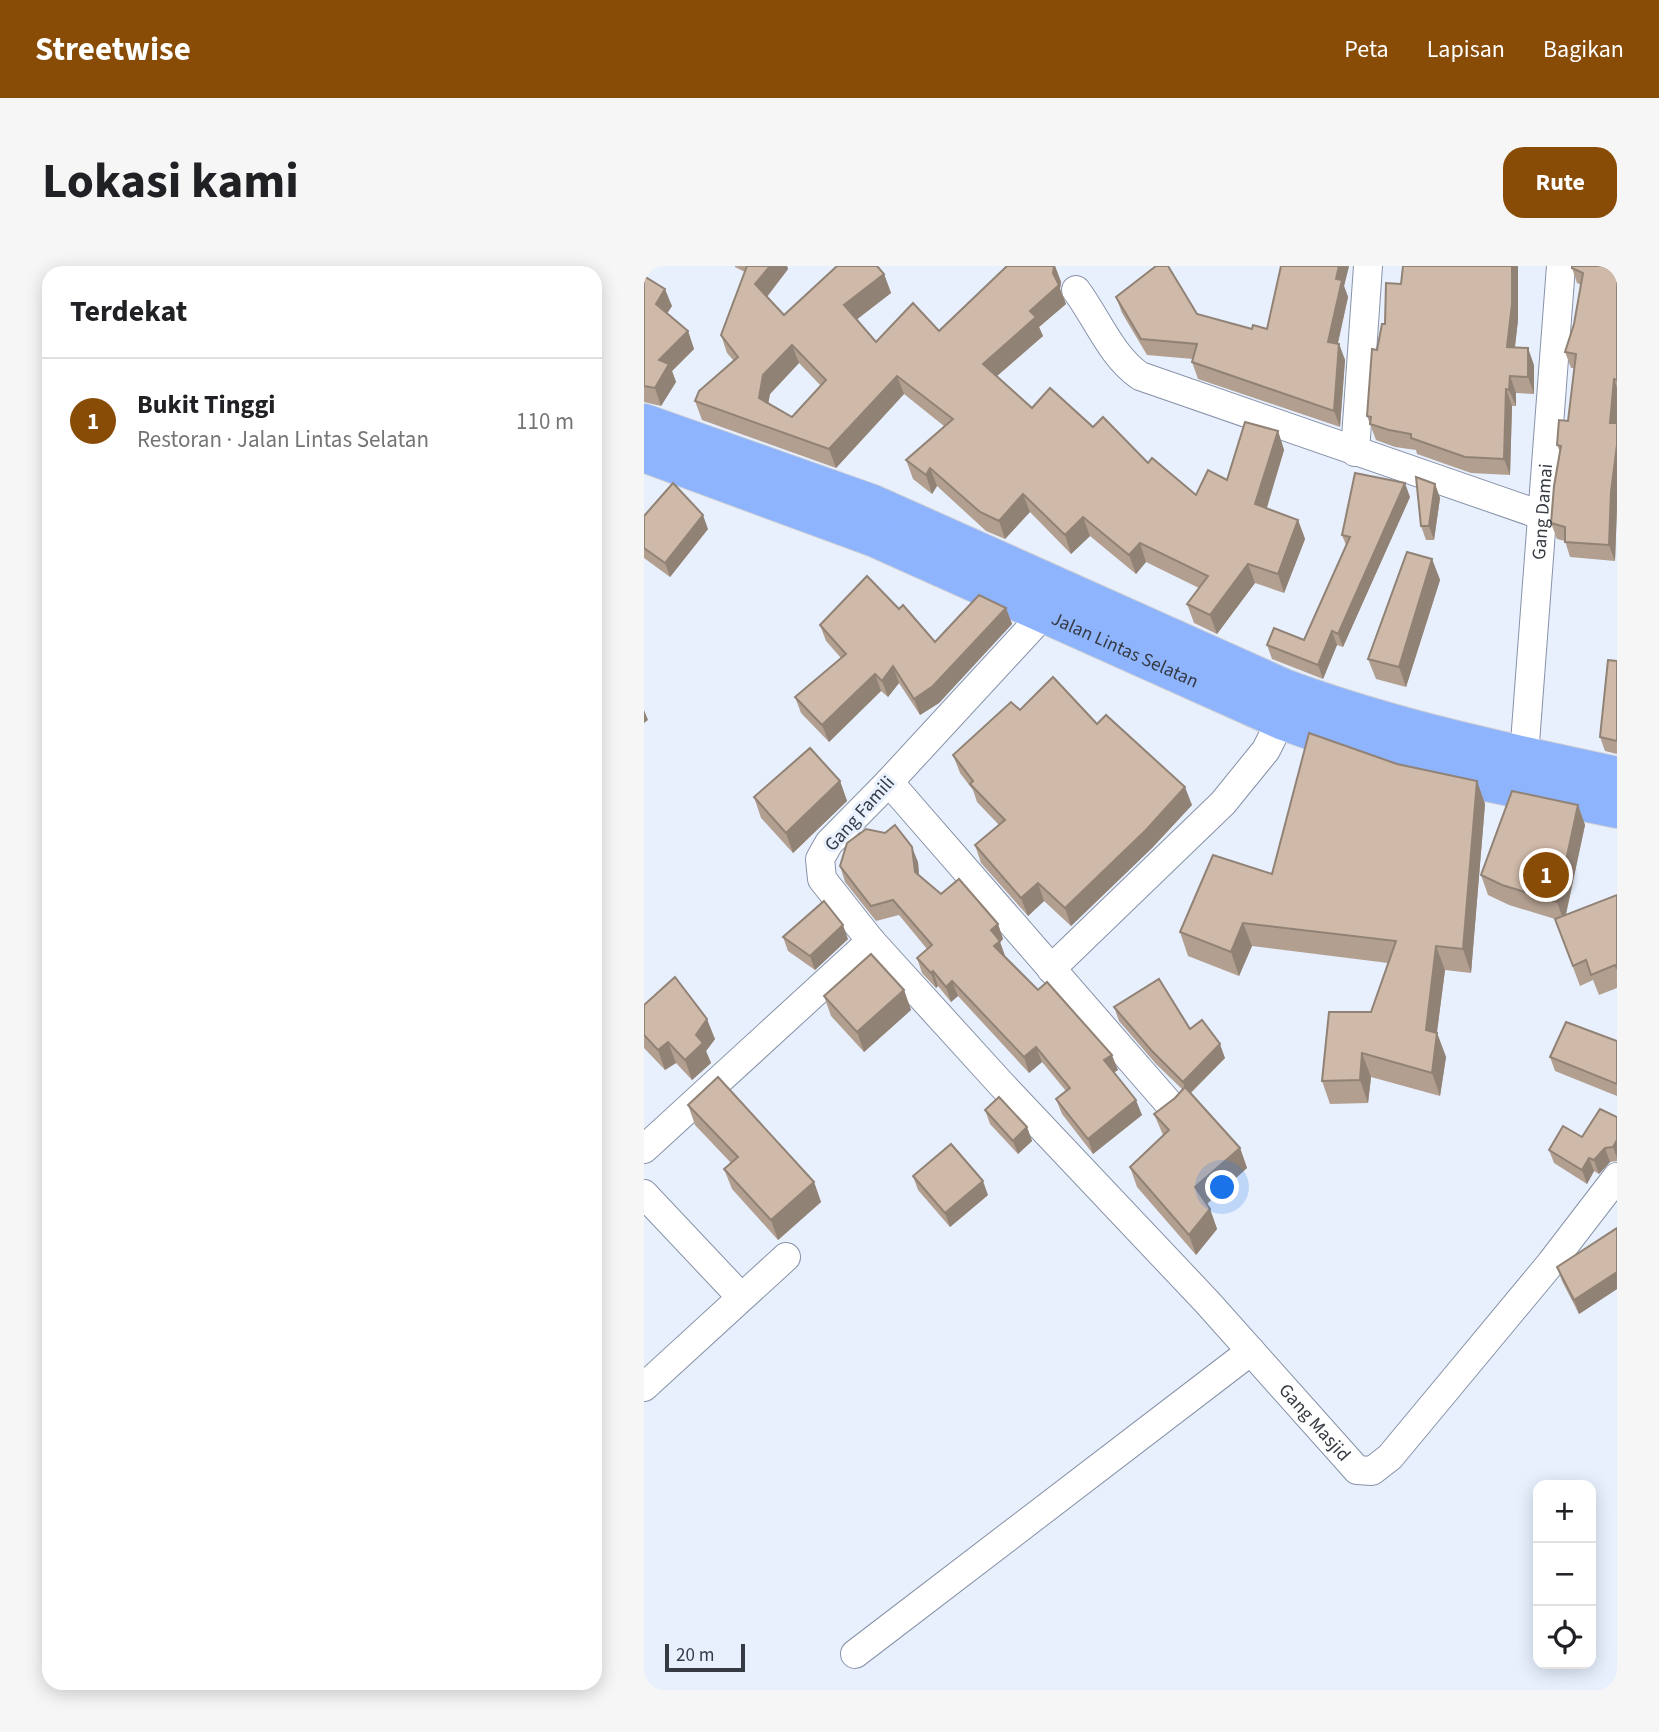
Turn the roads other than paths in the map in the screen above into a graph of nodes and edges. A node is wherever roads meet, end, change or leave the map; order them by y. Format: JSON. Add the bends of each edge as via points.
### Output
{"nodes":[{"id":1,"x":1368,"y":266,"type":"edge"},
{"id":2,"x":1561,"y":266,"type":"edge"},
{"id":3,"x":1076,"y":290,"type":"dead end"},
{"id":4,"x":644,"y":423,"type":"edge"},
{"id":5,"x":1355,"y":452,"type":"junction"},
{"id":6,"x":644,"y":453,"type":"edge"},
{"id":7,"x":753,"y":477,"type":"junction"},
{"id":8,"x":1541,"y":514,"type":"junction"},
{"id":9,"x":1043,"y":615,"type":"junction"},
{"id":10,"x":1281,"y":720,"type":"junction"},
{"id":11,"x":1524,"y":756,"type":"junction"},
{"id":12,"x":1617,"y":776,"type":"edge"},
{"id":13,"x":889,"y":782,"type":"junction"},
{"id":14,"x":1617,"y":809,"type":"edge"},
{"id":15,"x":871,"y":941,"type":"junction"},
{"id":16,"x":1051,"y":969,"type":"junction"},
{"id":17,"x":1002,"y":1085,"type":"joint"},
{"id":18,"x":1171,"y":1106,"type":"edge"},
{"id":19,"x":644,"y":1149,"type":"edge"},
{"id":20,"x":1617,"y":1177,"type":"edge"},
{"id":21,"x":644,"y":1194,"type":"edge"},
{"id":22,"x":786,"y":1257,"type":"dead end"},
{"id":23,"x":741,"y":1297,"type":"junction"},
{"id":24,"x":1251,"y":1351,"type":"junction"},
{"id":25,"x":644,"y":1387,"type":"edge"},
{"id":26,"x":855,"y":1654,"type":"dead end"}],
"edges":[{"from":1,"to":5,"type":"street"},
{"from":2,"to":8,"type":"street","name":"Gang Damai"},
{"from":3,"to":5,"type":"street","via":[[1122,361],[1140,376]]},
{"from":4,"to":7,"type":"highway","name":"Jalan Lintas Selatan"},
{"from":5,"to":8,"type":"street"},
{"from":6,"to":7,"type":"highway","name":"Jalan Lintas Selatan"},
{"from":7,"to":9,"type":"highway","name":"Jalan Lintas Selatan"},
{"from":7,"to":11,"type":"highway","name":"Jalan Lintas Selatan","via":[[873,504],[1336,707],[1414,731]]},
{"from":8,"to":11,"type":"street","name":"Gang Damai"},
{"from":9,"to":10,"type":"highway","name":"Jalan Lintas Selatan"},
{"from":9,"to":13,"type":"street","name":"Gang Famili"},
{"from":10,"to":14,"type":"highway","name":"Jalan Lintas Selatan","via":[[1413,767]]},
{"from":10,"to":16,"type":"street","via":[[1266,750],[1223,803]]},
{"from":11,"to":12,"type":"highway","name":"Jalan Lintas Selatan"},
{"from":13,"to":15,"type":"street","name":"Gang Famili","via":[[829,843],[820,859],[822,879]]},
{"from":13,"to":16,"type":"street"},
{"from":15,"to":17,"type":"street","name":"Gang Famili"},
{"from":15,"to":19,"type":"street"},
{"from":16,"to":18,"type":"street"},
{"from":17,"to":24,"type":"street","name":"Gang Masjid"},
{"from":20,"to":24,"type":"street","name":"Gang Masjid","via":[[1390,1457],[1372,1471],[1357,1470]]},
{"from":21,"to":23,"type":"street"},
{"from":22,"to":23,"type":"street"},
{"from":23,"to":25,"type":"street"},
{"from":24,"to":26,"type":"street"}]}
